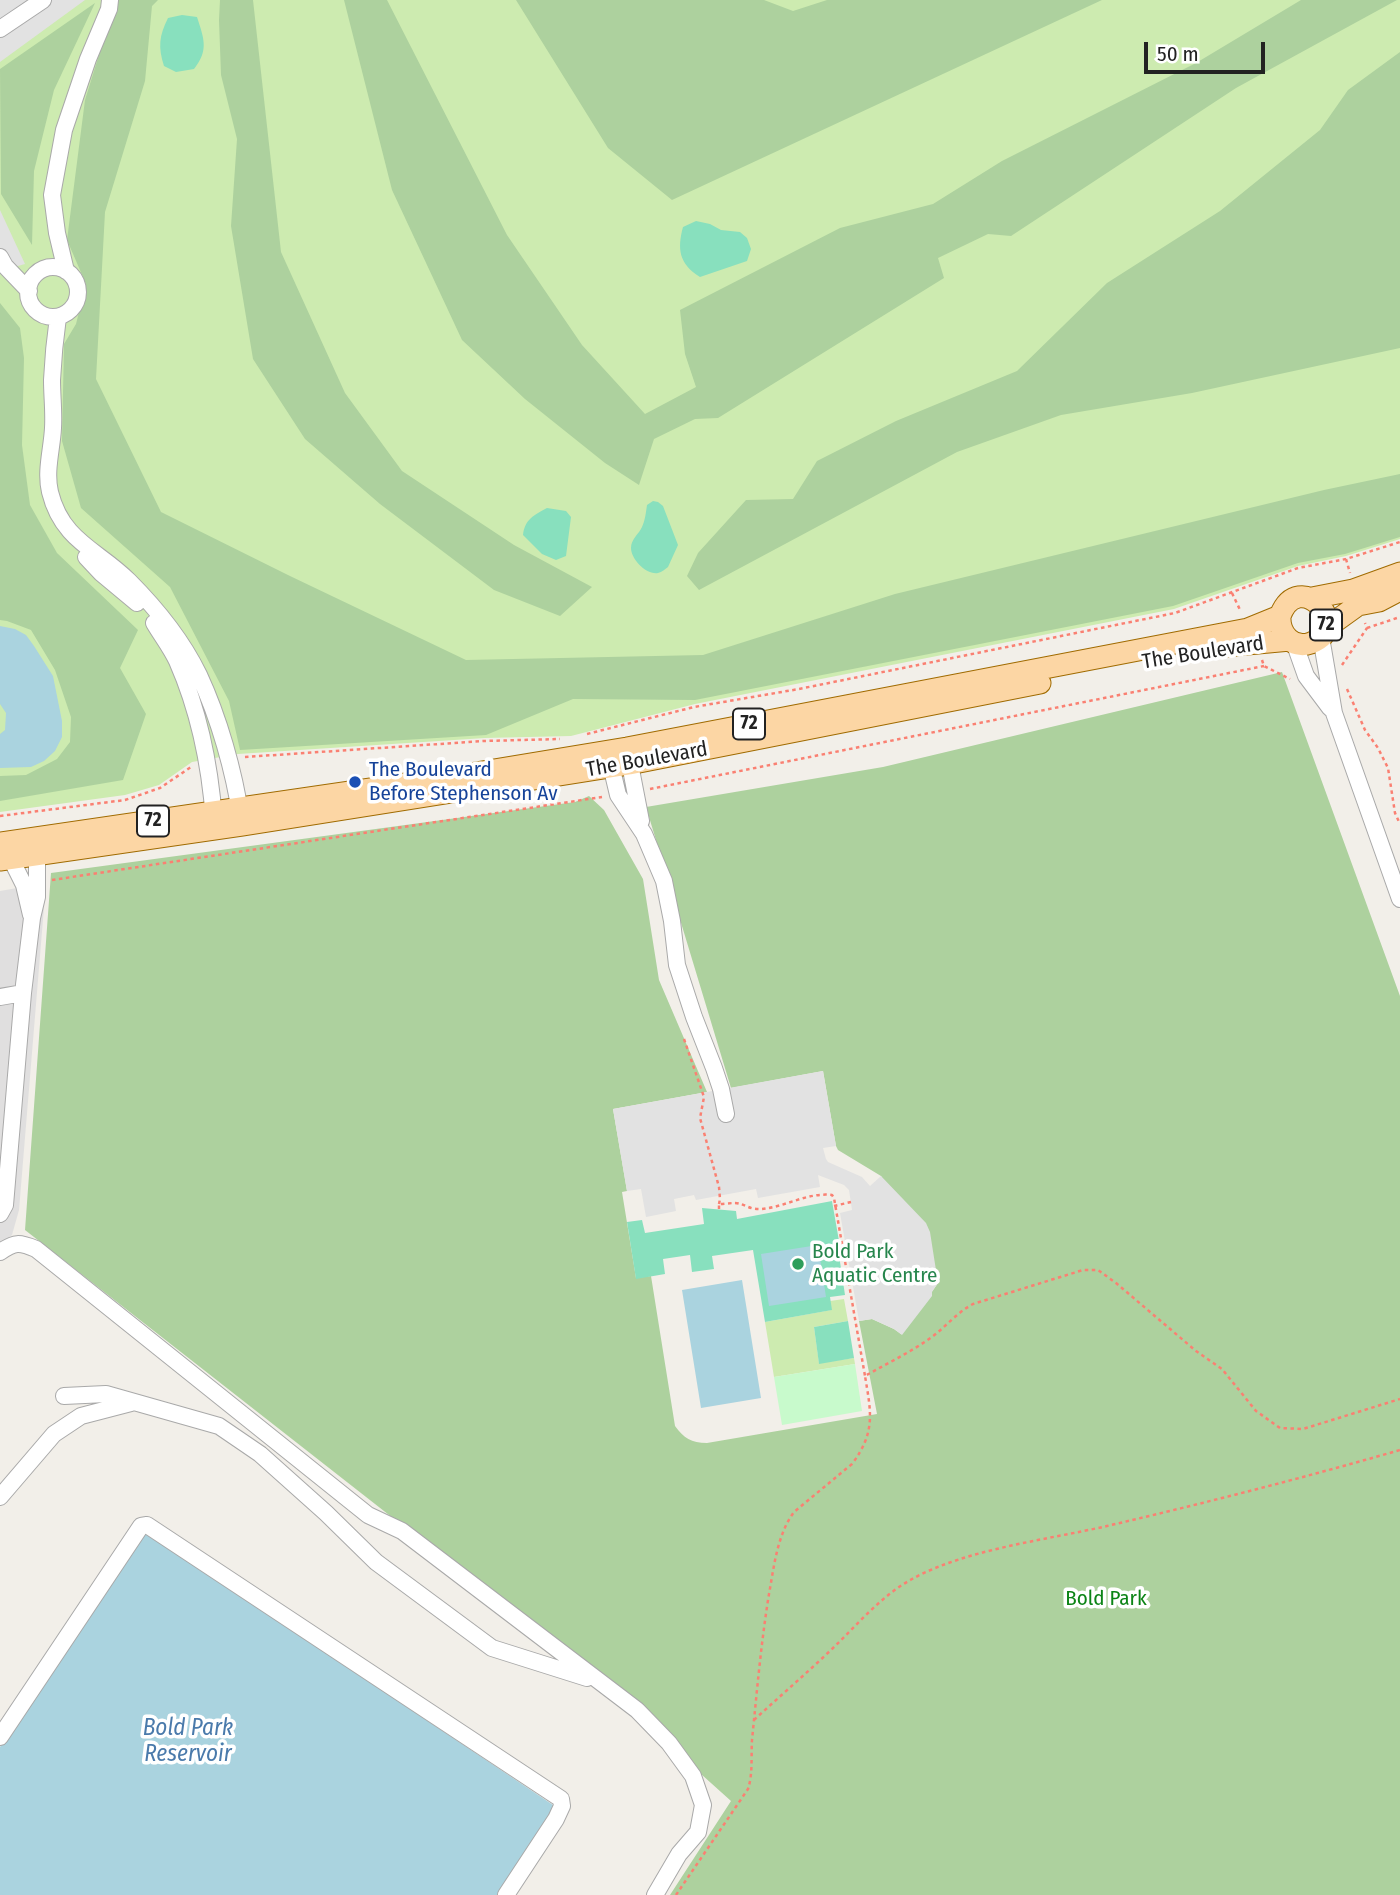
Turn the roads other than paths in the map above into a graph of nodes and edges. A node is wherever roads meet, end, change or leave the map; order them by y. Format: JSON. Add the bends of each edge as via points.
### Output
{"nodes":[{"id":1,"x":43,"y":0,"type":"edge"},
{"id":2,"x":110,"y":0,"type":"edge"},
{"id":3,"x":0,"y":29,"type":"edge"},
{"id":4,"x":0,"y":257,"type":"edge"},
{"id":5,"x":58,"y":269,"type":"junction"},
{"id":6,"x":29,"y":291,"type":"junction"},
{"id":7,"x":52,"y":317,"type":"junction"},
{"id":8,"x":1400,"y":573,"type":"edge"},
{"id":9,"x":1400,"y":590,"type":"edge"},
{"id":10,"x":1312,"y":598,"type":"junction"},
{"id":11,"x":1280,"y":616,"type":"junction"},
{"id":12,"x":1324,"y":632,"type":"junction"},
{"id":13,"x":1292,"y":641,"type":"junction"},
{"id":14,"x":1334,"y":713,"type":"junction"},
{"id":15,"x":619,"y":757,"type":"junction"},
{"id":16,"x":241,"y":817,"type":"junction"},
{"id":17,"x":214,"y":820,"type":"junction"},
{"id":18,"x":37,"y":846,"type":"junction"},
{"id":19,"x":5,"y":851,"type":"edge"},
{"id":20,"x":1400,"y":899,"type":"edge"},
{"id":21,"x":32,"y":918,"type":"junction"},
{"id":22,"x":23,"y":993,"type":"junction"},
{"id":23,"x":0,"y":997,"type":"edge"},
{"id":24,"x":726,"y":1114,"type":"dead end"},
{"id":25,"x":0,"y":1214,"type":"edge"},
{"id":26,"x":0,"y":1252,"type":"edge"},
{"id":27,"x":64,"y":1396,"type":"dead end"},
{"id":28,"x":133,"y":1402,"type":"junction"},
{"id":29,"x":0,"y":1497,"type":"edge"},
{"id":30,"x":600,"y":1681,"type":"junction"},
{"id":31,"x":0,"y":1737,"type":"edge"},
{"id":32,"x":506,"y":1895,"type":"edge"},
{"id":33,"x":655,"y":1895,"type":"edge"}],
"edges":[{"from":1,"to":3,"type":"street"},
{"from":2,"to":5,"type":"street","via":[[64,130],[52,195]]},
{"from":4,"to":6,"type":"street"},
{"from":5,"to":6,"type":"street","via":[[41,271]]},
{"from":5,"to":7,"type":"street","via":[[73,276],[77,301],[66,314]]},
{"from":6,"to":7,"type":"street","via":[[33,307]]},
{"from":7,"to":16,"type":"street","via":[[49,490],[58,514],[74,538],[128,581],[182,645],[199,675],[228,758]]},
{"from":7,"to":17,"type":"street","via":[[43,438],[46,495],[64,534],[144,611],[176,658],[208,761]]},
{"from":8,"to":10,"type":"main road","name":"The Boulevard","number":"72","via":[[1353,590]]},
{"from":9,"to":12,"type":"main road","name":"The Boulevard","number":"72","via":[[1358,605]]},
{"from":10,"to":11,"type":"main road","name":"The Boulevard","number":"72","via":[[1289,601]]},
{"from":10,"to":12,"type":"main road","number":"72","via":[[1324,610]]},
{"from":11,"to":13,"type":"main road","name":"The Boulevard","number":"72","via":[[1282,632]]},
{"from":11,"to":15,"type":"main road","name":"The Boulevard","number":"72","via":[[1248,629]]},
{"from":12,"to":13,"type":"main road","name":"The Boulevard","number":"72","via":[[1304,645]]},
{"from":12,"to":14,"type":"street"},
{"from":13,"to":14,"type":"street","via":[[1306,676]]},
{"from":13,"to":15,"type":"main road","name":"The Boulevard","number":"72","via":[[1216,646],[772,737]]},
{"from":14,"to":20,"type":"street"},
{"from":15,"to":16,"type":"main road","name":"The Boulevard","number":"72","via":[[453,777]]},
{"from":15,"to":24,"type":"street","via":[[664,881],[677,965],[718,1078]]},
{"from":16,"to":17,"type":"main road","name":"The Boulevard","number":"72"},
{"from":17,"to":18,"type":"main road","name":"The Boulevard","number":"72"},
{"from":18,"to":19,"type":"main road","name":"The Boulevard","number":"72"},
{"from":18,"to":21,"type":"street","via":[[37,897]]},
{"from":19,"to":21,"type":"street","via":[[24,885]]},
{"from":21,"to":22,"type":"street"},
{"from":22,"to":23,"type":"street"},
{"from":22,"to":25,"type":"street","via":[[5,1205]]},
{"from":26,"to":30,"type":"street","via":[[21,1243],[36,1249],[368,1515],[402,1531]]},
{"from":27,"to":28,"type":"street","via":[[106,1394]]},
{"from":28,"to":29,"type":"street","via":[[81,1416],[54,1434]]},
{"from":28,"to":30,"type":"street","via":[[219,1426],[250,1447],[376,1562],[492,1648]]},
{"from":30,"to":33,"type":"street","via":[[669,1743],[693,1776],[703,1805],[698,1832]]},
{"from":31,"to":32,"type":"street","via":[[141,1526],[147,1525],[561,1800],[556,1819]]}]}
